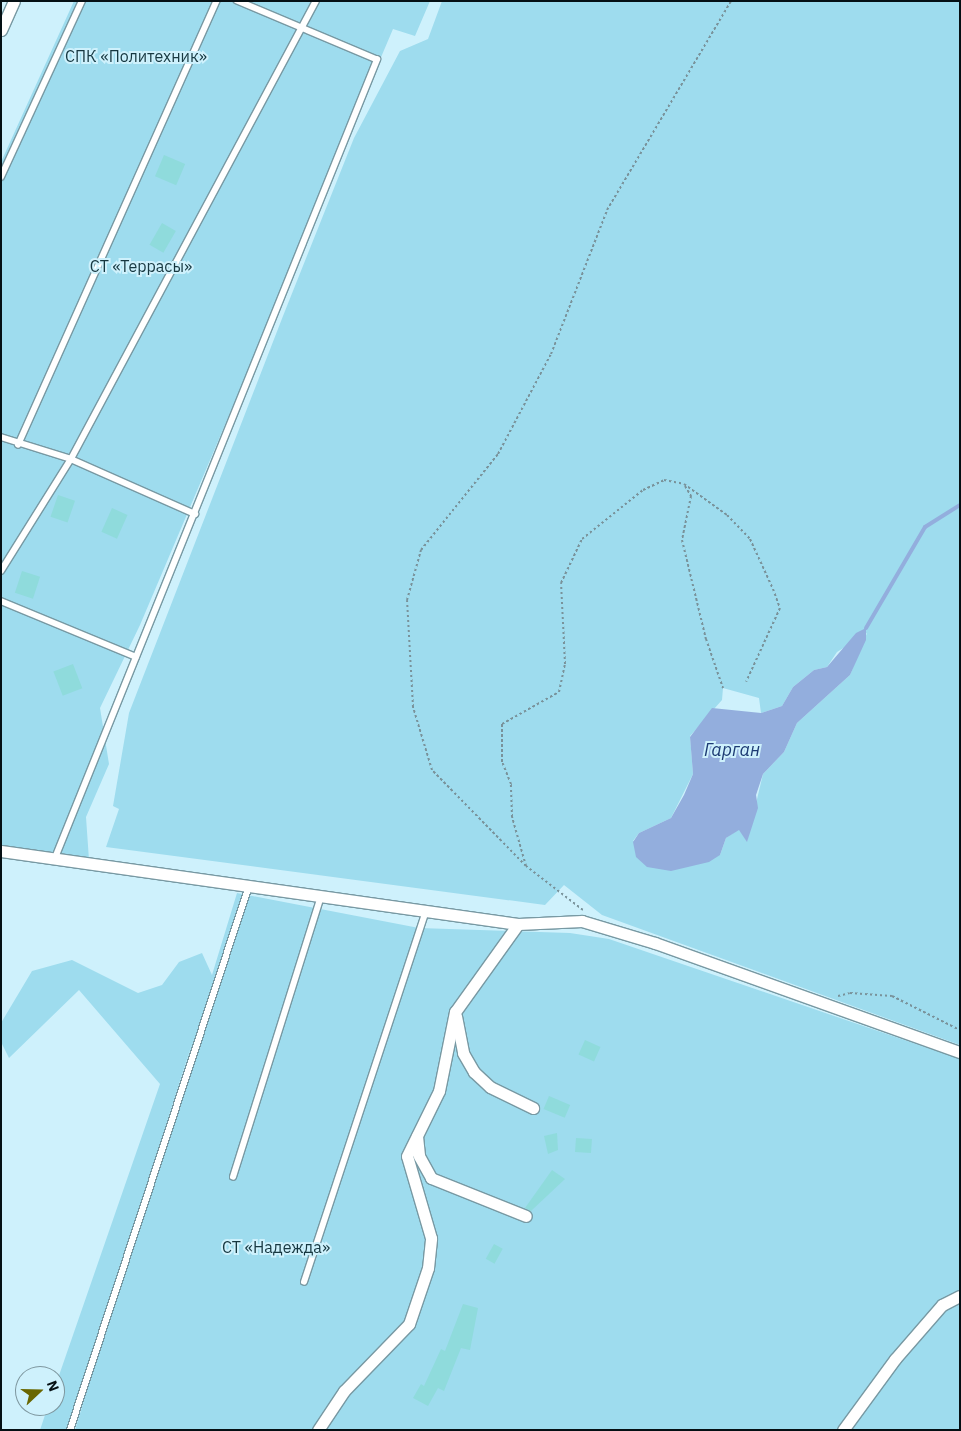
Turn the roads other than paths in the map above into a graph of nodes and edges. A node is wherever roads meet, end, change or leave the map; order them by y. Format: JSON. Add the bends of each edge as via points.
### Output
{"nodes":[{"id":1,"x":14,"y":1,"type":"edge"},
{"id":2,"x":82,"y":1,"type":"edge"},
{"id":3,"x":217,"y":1,"type":"edge"},
{"id":4,"x":237,"y":1,"type":"edge"},
{"id":5,"x":316,"y":1,"type":"edge"},
{"id":6,"x":1,"y":30,"type":"edge"},
{"id":7,"x":300,"y":31,"type":"junction"},
{"id":8,"x":1,"y":177,"type":"edge"},
{"id":9,"x":1,"y":438,"type":"edge"},
{"id":10,"x":18,"y":445,"type":"junction"},
{"id":11,"x":71,"y":459,"type":"junction"},
{"id":12,"x":195,"y":514,"type":"junction"},
{"id":13,"x":1,"y":571,"type":"edge"},
{"id":14,"x":1,"y":601,"type":"edge"},
{"id":15,"x":136,"y":657,"type":"junction"},
{"id":16,"x":1,"y":851,"type":"edge"},
{"id":17,"x":55,"y":858,"type":"junction"},
{"id":18,"x":249,"y":886,"type":"junction"},
{"id":19,"x":321,"y":896,"type":"junction"},
{"id":20,"x":426,"y":911,"type":"junction"},
{"id":21,"x":518,"y":924,"type":"junction"},
{"id":22,"x":455,"y":1012,"type":"junction"},
{"id":23,"x":960,"y":1052,"type":"edge"},
{"id":24,"x":533,"y":1108,"type":"dead end"},
{"id":25,"x":416,"y":1132,"type":"junction"},
{"id":26,"x":233,"y":1177,"type":"dead end"},
{"id":27,"x":526,"y":1216,"type":"dead end"},
{"id":28,"x":304,"y":1282,"type":"dead end"},
{"id":29,"x":960,"y":1296,"type":"edge"},
{"id":30,"x":70,"y":1430,"type":"edge"},
{"id":31,"x":318,"y":1430,"type":"edge"},
{"id":32,"x":843,"y":1430,"type":"edge"}],
"edges":[{"from":1,"to":6,"type":"street"},
{"from":2,"to":8,"type":"lane"},
{"from":3,"to":10,"type":"lane"},
{"from":4,"to":7,"type":"lane"},
{"from":5,"to":7,"type":"lane"},
{"from":7,"to":11,"type":"lane"},
{"from":7,"to":12,"type":"lane","via":[[377,60]]},
{"from":9,"to":10,"type":"lane"},
{"from":10,"to":11,"type":"lane"},
{"from":11,"to":12,"type":"lane"},
{"from":11,"to":13,"type":"lane"},
{"from":12,"to":15,"type":"lane"},
{"from":14,"to":15,"type":"lane"},
{"from":15,"to":17,"type":"lane"},
{"from":16,"to":17,"type":"street"},
{"from":17,"to":18,"type":"street"},
{"from":18,"to":19,"type":"street"},
{"from":18,"to":30,"type":"lane"},
{"from":19,"to":20,"type":"street"},
{"from":19,"to":26,"type":"lane"},
{"from":20,"to":21,"type":"street"},
{"from":20,"to":28,"type":"lane"},
{"from":21,"to":22,"type":"street"},
{"from":21,"to":23,"type":"street","via":[[582,921]]},
{"from":22,"to":24,"type":"street","via":[[463,1053],[474,1072],[490,1087]]},
{"from":22,"to":25,"type":"street","via":[[439,1091]]},
{"from":25,"to":27,"type":"street","via":[[418,1156],[431,1178]]},
{"from":25,"to":31,"type":"street","via":[[407,1156],[431,1238],[428,1268],[409,1324],[344,1391]]},
{"from":29,"to":32,"type":"street","via":[[942,1305],[924,1325]]}]}
